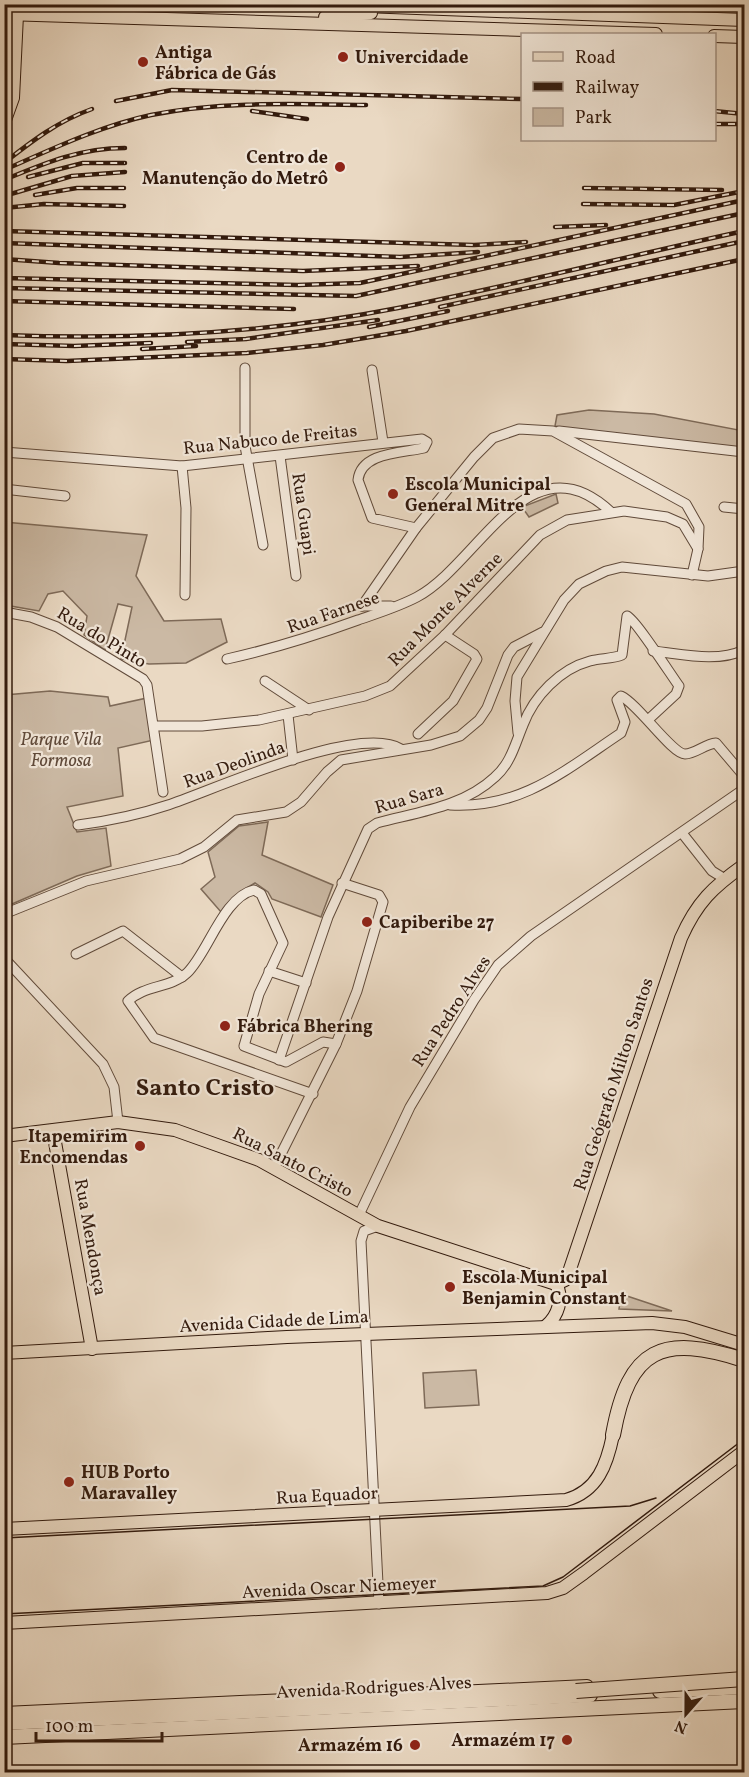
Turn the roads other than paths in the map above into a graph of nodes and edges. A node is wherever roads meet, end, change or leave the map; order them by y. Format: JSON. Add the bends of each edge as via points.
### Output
{"nodes":[{"id":1,"x":257,"y":4,"type":"edge"},
{"id":2,"x":291,"y":4,"type":"edge"},
{"id":3,"x":310,"y":4,"type":"edge"},
{"id":4,"x":393,"y":9,"type":"junction"},
{"id":5,"x":11,"y":14,"type":"edge"},
{"id":6,"x":744,"y":20,"type":"edge"},
{"id":7,"x":289,"y":23,"type":"junction"},
{"id":8,"x":623,"y":33,"type":"edge"},
{"id":9,"x":716,"y":36,"type":"edge"},
{"id":10,"x":744,"y":37,"type":"edge"},
{"id":11,"x":4,"y":123,"type":"edge"},
{"id":12,"x":245,"y":368,"type":"dead end"},
{"id":13,"x":372,"y":370,"type":"dead end"},
{"id":14,"x":553,"y":430,"type":"junction"},
{"id":15,"x":383,"y":442,"type":"junction"},
{"id":16,"x":4,"y":452,"type":"edge"},
{"id":17,"x":744,"y":452,"type":"edge"},
{"id":18,"x":280,"y":456,"type":"junction"},
{"id":19,"x":247,"y":461,"type":"junction"},
{"id":20,"x":182,"y":466,"type":"junction"},
{"id":21,"x":4,"y":489,"type":"edge"},
{"id":22,"x":64,"y":496,"type":"dead end"},
{"id":23,"x":724,"y":507,"type":"dead end"},
{"id":24,"x":744,"y":509,"type":"edge"},
{"id":25,"x":611,"y":512,"type":"junction"},
{"id":26,"x":416,"y":528,"type":"junction"},
{"id":27,"x":263,"y":545,"type":"dead end"},
{"id":28,"x":698,"y":549,"type":"junction"},
{"id":29,"x":744,"y":571,"type":"edge"},
{"id":30,"x":692,"y":575,"type":"junction"},
{"id":31,"x":296,"y":576,"type":"dead end"},
{"id":32,"x":185,"y":595,"type":"dead end"},
{"id":33,"x":400,"y":606,"type":"junction"},
{"id":34,"x":4,"y":612,"type":"edge"},
{"id":35,"x":543,"y":632,"type":"junction"},
{"id":36,"x":445,"y":635,"type":"junction"},
{"id":37,"x":744,"y":650,"type":"edge"},
{"id":38,"x":653,"y":651,"type":"junction"},
{"id":39,"x":227,"y":659,"type":"dead end"},
{"id":40,"x":265,"y":681,"type":"dead end"},
{"id":41,"x":309,"y":710,"type":"junction"},
{"id":42,"x":288,"y":715,"type":"junction"},
{"id":43,"x":649,"y":719,"type":"junction"},
{"id":44,"x":154,"y":726,"type":"junction"},
{"id":45,"x":418,"y":734,"type":"dead end"},
{"id":46,"x":518,"y":736,"type":"junction"},
{"id":47,"x":400,"y":749,"type":"junction"},
{"id":48,"x":293,"y":760,"type":"junction"},
{"id":49,"x":744,"y":776,"type":"edge"},
{"id":50,"x":744,"y":789,"type":"edge"},
{"id":51,"x":163,"y":792,"type":"dead end"},
{"id":52,"x":447,"y":805,"type":"junction"},
{"id":53,"x":78,"y":825,"type":"dead end"},
{"id":54,"x":682,"y":833,"type":"junction"},
{"id":55,"x":744,"y":865,"type":"edge"},
{"id":56,"x":724,"y":879,"type":"junction"},
{"id":57,"x":342,"y":883,"type":"junction"},
{"id":58,"x":4,"y":914,"type":"edge"},
{"id":59,"x":76,"y":954,"type":"dead end"},
{"id":60,"x":4,"y":958,"type":"edge"},
{"id":61,"x":270,"y":971,"type":"junction"},
{"id":62,"x":182,"y":977,"type":"junction"},
{"id":63,"x":306,"y":983,"type":"junction"},
{"id":64,"x":336,"y":1044,"type":"junction"},
{"id":65,"x":279,"y":1060,"type":"junction"},
{"id":66,"x":313,"y":1095,"type":"junction"},
{"id":67,"x":118,"y":1122,"type":"junction"},
{"id":68,"x":53,"y":1131,"type":"junction"},
{"id":69,"x":4,"y":1136,"type":"edge"},
{"id":70,"x":274,"y":1168,"type":"junction"},
{"id":71,"x":358,"y":1215,"type":"junction"},
{"id":72,"x":378,"y":1226,"type":"junction"},
{"id":73,"x":556,"y":1284,"type":"junction"},
{"id":74,"x":546,"y":1326,"type":"junction"},
{"id":75,"x":366,"y":1335,"type":"junction"},
{"id":76,"x":744,"y":1345,"type":"edge"},
{"id":77,"x":92,"y":1349,"type":"junction"},
{"id":78,"x":4,"y":1353,"type":"edge"},
{"id":79,"x":744,"y":1360,"type":"edge"},
{"id":80,"x":613,"y":1435,"type":"joint"},
{"id":81,"x":744,"y":1451,"type":"edge"},
{"id":82,"x":375,"y":1510,"type":"junction"},
{"id":83,"x":4,"y":1529,"type":"edge"},
{"id":84,"x":379,"y":1604,"type":"junction"},
{"id":85,"x":4,"y":1623,"type":"edge"},
{"id":86,"x":744,"y":1679,"type":"edge"},
{"id":87,"x":744,"y":1687,"type":"edge"},
{"id":88,"x":511,"y":1699,"type":"junction"},
{"id":89,"x":744,"y":1701,"type":"edge"},
{"id":90,"x":4,"y":1713,"type":"edge"},
{"id":91,"x":4,"y":1724,"type":"edge"},
{"id":92,"x":4,"y":1737,"type":"edge"}],
"edges":[{"from":1,"to":2,"type":"main road"},
{"from":3,"to":4,"type":"main road"},
{"from":4,"to":6,"type":"main road"},
{"from":4,"to":7,"type":"main road"},
{"from":5,"to":7,"type":"main road"},
{"from":5,"to":11,"type":"main road","via":[[12,98]]},
{"from":7,"to":8,"type":"main road"},
{"from":9,"to":10,"type":"main road"},
{"from":12,"to":19,"type":"street"},
{"from":13,"to":15,"type":"street"},
{"from":14,"to":17,"type":"street"},
{"from":14,"to":26,"type":"street","via":[[519,429],[493,438]]},
{"from":14,"to":28,"type":"street","via":[[686,504],[699,526]]},
{"from":15,"to":18,"type":"street","name":"Rua Nabuco de Freitas"},
{"from":15,"to":26,"type":"street","name":"Rua Nabuco de Freitas","via":[[415,439],[425,440],[427,445],[369,462],[358,480],[372,518]]},
{"from":16,"to":20,"type":"street","name":"Rua Nabuco de Freitas"},
{"from":18,"to":19,"type":"street","name":"Rua Nabuco de Freitas"},
{"from":18,"to":31,"type":"street","name":"Rua Guapi"},
{"from":19,"to":20,"type":"street","name":"Rua Nabuco de Freitas"},
{"from":19,"to":27,"type":"street"},
{"from":20,"to":32,"type":"street","via":[[186,508]]},
{"from":21,"to":22,"type":"street"},
{"from":23,"to":24,"type":"street"},
{"from":25,"to":28,"type":"street","name":"Rua Monte Alverne","via":[[639,512],[675,519],[683,524]]},
{"from":25,"to":33,"type":"street","via":[[577,489],[554,489],[529,496],[439,581]]},
{"from":25,"to":36,"type":"street","name":"Rua Monte Alverne","via":[[567,520],[540,535]]},
{"from":26,"to":33,"type":"street","name":"Rua Farnese","via":[[362,606]]},
{"from":28,"to":30,"type":"street"},
{"from":29,"to":30,"type":"street","name":"Rua Sara"},
{"from":30,"to":35,"type":"street","name":"Rua Sara","via":[[630,567],[606,571],[579,584]]},
{"from":33,"to":39,"type":"street","name":"Rua Farnese","via":[[321,635]]},
{"from":34,"to":44,"type":"street","name":"Rua do Pinto","via":[[57,627],[143,679]]},
{"from":35,"to":46,"type":"street","name":"Rua Sara","via":[[517,677]]},
{"from":35,"to":47,"type":"street","via":[[514,647],[508,655],[487,708],[471,729],[452,739]]},
{"from":36,"to":41,"type":"street","name":"Rua Monte Alverne","via":[[390,686]]},
{"from":36,"to":45,"type":"street","via":[[477,659],[453,702]]},
{"from":37,"to":38,"type":"street","via":[[711,657]]},
{"from":38,"to":43,"type":"street","via":[[679,691]]},
{"from":38,"to":46,"type":"street","via":[[636,622],[627,616],[622,655],[588,662],[540,693]]},
{"from":40,"to":41,"type":"street"},
{"from":41,"to":42,"type":"street","name":"Rua Monte Alverne"},
{"from":42,"to":44,"type":"street","name":"Rua Monte Alverne","via":[[231,724]]},
{"from":42,"to":48,"type":"street"},
{"from":43,"to":49,"type":"street","via":[[682,754],[719,745]]},
{"from":43,"to":52,"type":"street","via":[[619,696],[625,722],[621,733],[545,784],[496,803]]},
{"from":44,"to":51,"type":"street","name":"Rua do Pinto"},
{"from":46,"to":52,"type":"street","name":"Rua Sara","via":[[506,765],[496,776],[467,797]]},
{"from":47,"to":48,"type":"street","name":"Rua Deolinda","via":[[386,742],[336,746]]},
{"from":47,"to":58,"type":"street","via":[[341,760],[294,808],[237,820],[204,847],[180,859],[93,878]]},
{"from":48,"to":53,"type":"street","name":"Rua Deolinda","via":[[140,814]]},
{"from":50,"to":54,"type":"street","name":"Rua Pedro Alves"},
{"from":52,"to":57,"type":"street","name":"Rua Sara","via":[[373,825],[364,834]]},
{"from":54,"to":56,"type":"street","via":[[712,871]]},
{"from":54,"to":71,"type":"street","name":"Rua Pedro Alves","via":[[531,936],[498,965],[410,1107]]},
{"from":55,"to":56,"type":"main road","name":"Rua Geógrafo Milton Santos"},
{"from":56,"to":73,"type":"main road","name":"Rua Geógrafo Milton Santos","via":[[700,902],[681,938],[569,1272],[565,1280]]},
{"from":57,"to":63,"type":"street","name":"Rua Sara"},
{"from":57,"to":64,"type":"street","via":[[379,895],[383,900],[357,992]]},
{"from":59,"to":62,"type":"street","via":[[123,931]]},
{"from":60,"to":67,"type":"street","via":[[103,1064],[114,1087]]},
{"from":61,"to":62,"type":"street","via":[[282,939],[261,894],[254,890],[238,900]]},
{"from":61,"to":63,"type":"street"},
{"from":61,"to":65,"type":"street","via":[[244,1044]]},
{"from":62,"to":66,"type":"street","via":[[128,1001],[154,1038]]},
{"from":63,"to":65,"type":"street","name":"Rua Sara"},
{"from":64,"to":65,"type":"street","via":[[325,1042],[290,1061]]},
{"from":64,"to":66,"type":"street"},
{"from":66,"to":70,"type":"street"},
{"from":67,"to":68,"type":"main road","name":"Rua Santo Cristo"},
{"from":67,"to":70,"type":"main road","name":"Rua Santo Cristo","via":[[193,1135]]},
{"from":68,"to":69,"type":"main road","name":"Rua Santo Cristo"},
{"from":68,"to":77,"type":"main road","name":"Rua Mendonça"},
{"from":70,"to":71,"type":"main road","name":"Rua Santo Cristo"},
{"from":71,"to":72,"type":"main road","name":"Rua Santo Cristo"},
{"from":72,"to":73,"type":"main road","name":"Rua Santo Cristo"},
{"from":72,"to":75,"type":"street","via":[[366,1229],[362,1236]]},
{"from":73,"to":74,"type":"main road","via":[[560,1292],[557,1312]]},
{"from":74,"to":75,"type":"main road","name":"Avenida Cidade de Lima"},
{"from":74,"to":76,"type":"main road","name":"Avenida Cidade de Lima","via":[[660,1323]]},
{"from":75,"to":77,"type":"main road","name":"Avenida Cidade de Lima"},
{"from":75,"to":82,"type":"street"},
{"from":77,"to":78,"type":"main road","name":"Avenida Cidade de Lima"},
{"from":79,"to":80,"type":"highway","via":[[694,1347],[675,1348],[651,1357],[626,1385]]},
{"from":80,"to":82,"type":"main road","name":"Rua Equador","via":[[602,1472],[587,1490],[572,1498]]},
{"from":81,"to":84,"type":"main road","name":"Avenida Oscar Niemeyer","via":[[654,1522],[552,1592]]},
{"from":82,"to":83,"type":"main road","name":"Rua Equador"},
{"from":82,"to":84,"type":"street"},
{"from":84,"to":85,"type":"main road","name":"Avenida Oscar Niemeyer"},
{"from":86,"to":88,"type":"highway","bridge":true},
{"from":86,"to":90,"type":"main road","name":"Avenida Rodrigues Alves"},
{"from":87,"to":88,"type":"highway","name":"Avenida Rodrigues Alves"},
{"from":88,"to":91,"type":"highway","name":"Avenida Rodrigues Alves"},
{"from":89,"to":92,"type":"highway","name":"Avenida Rodrigues Alves"}]}
